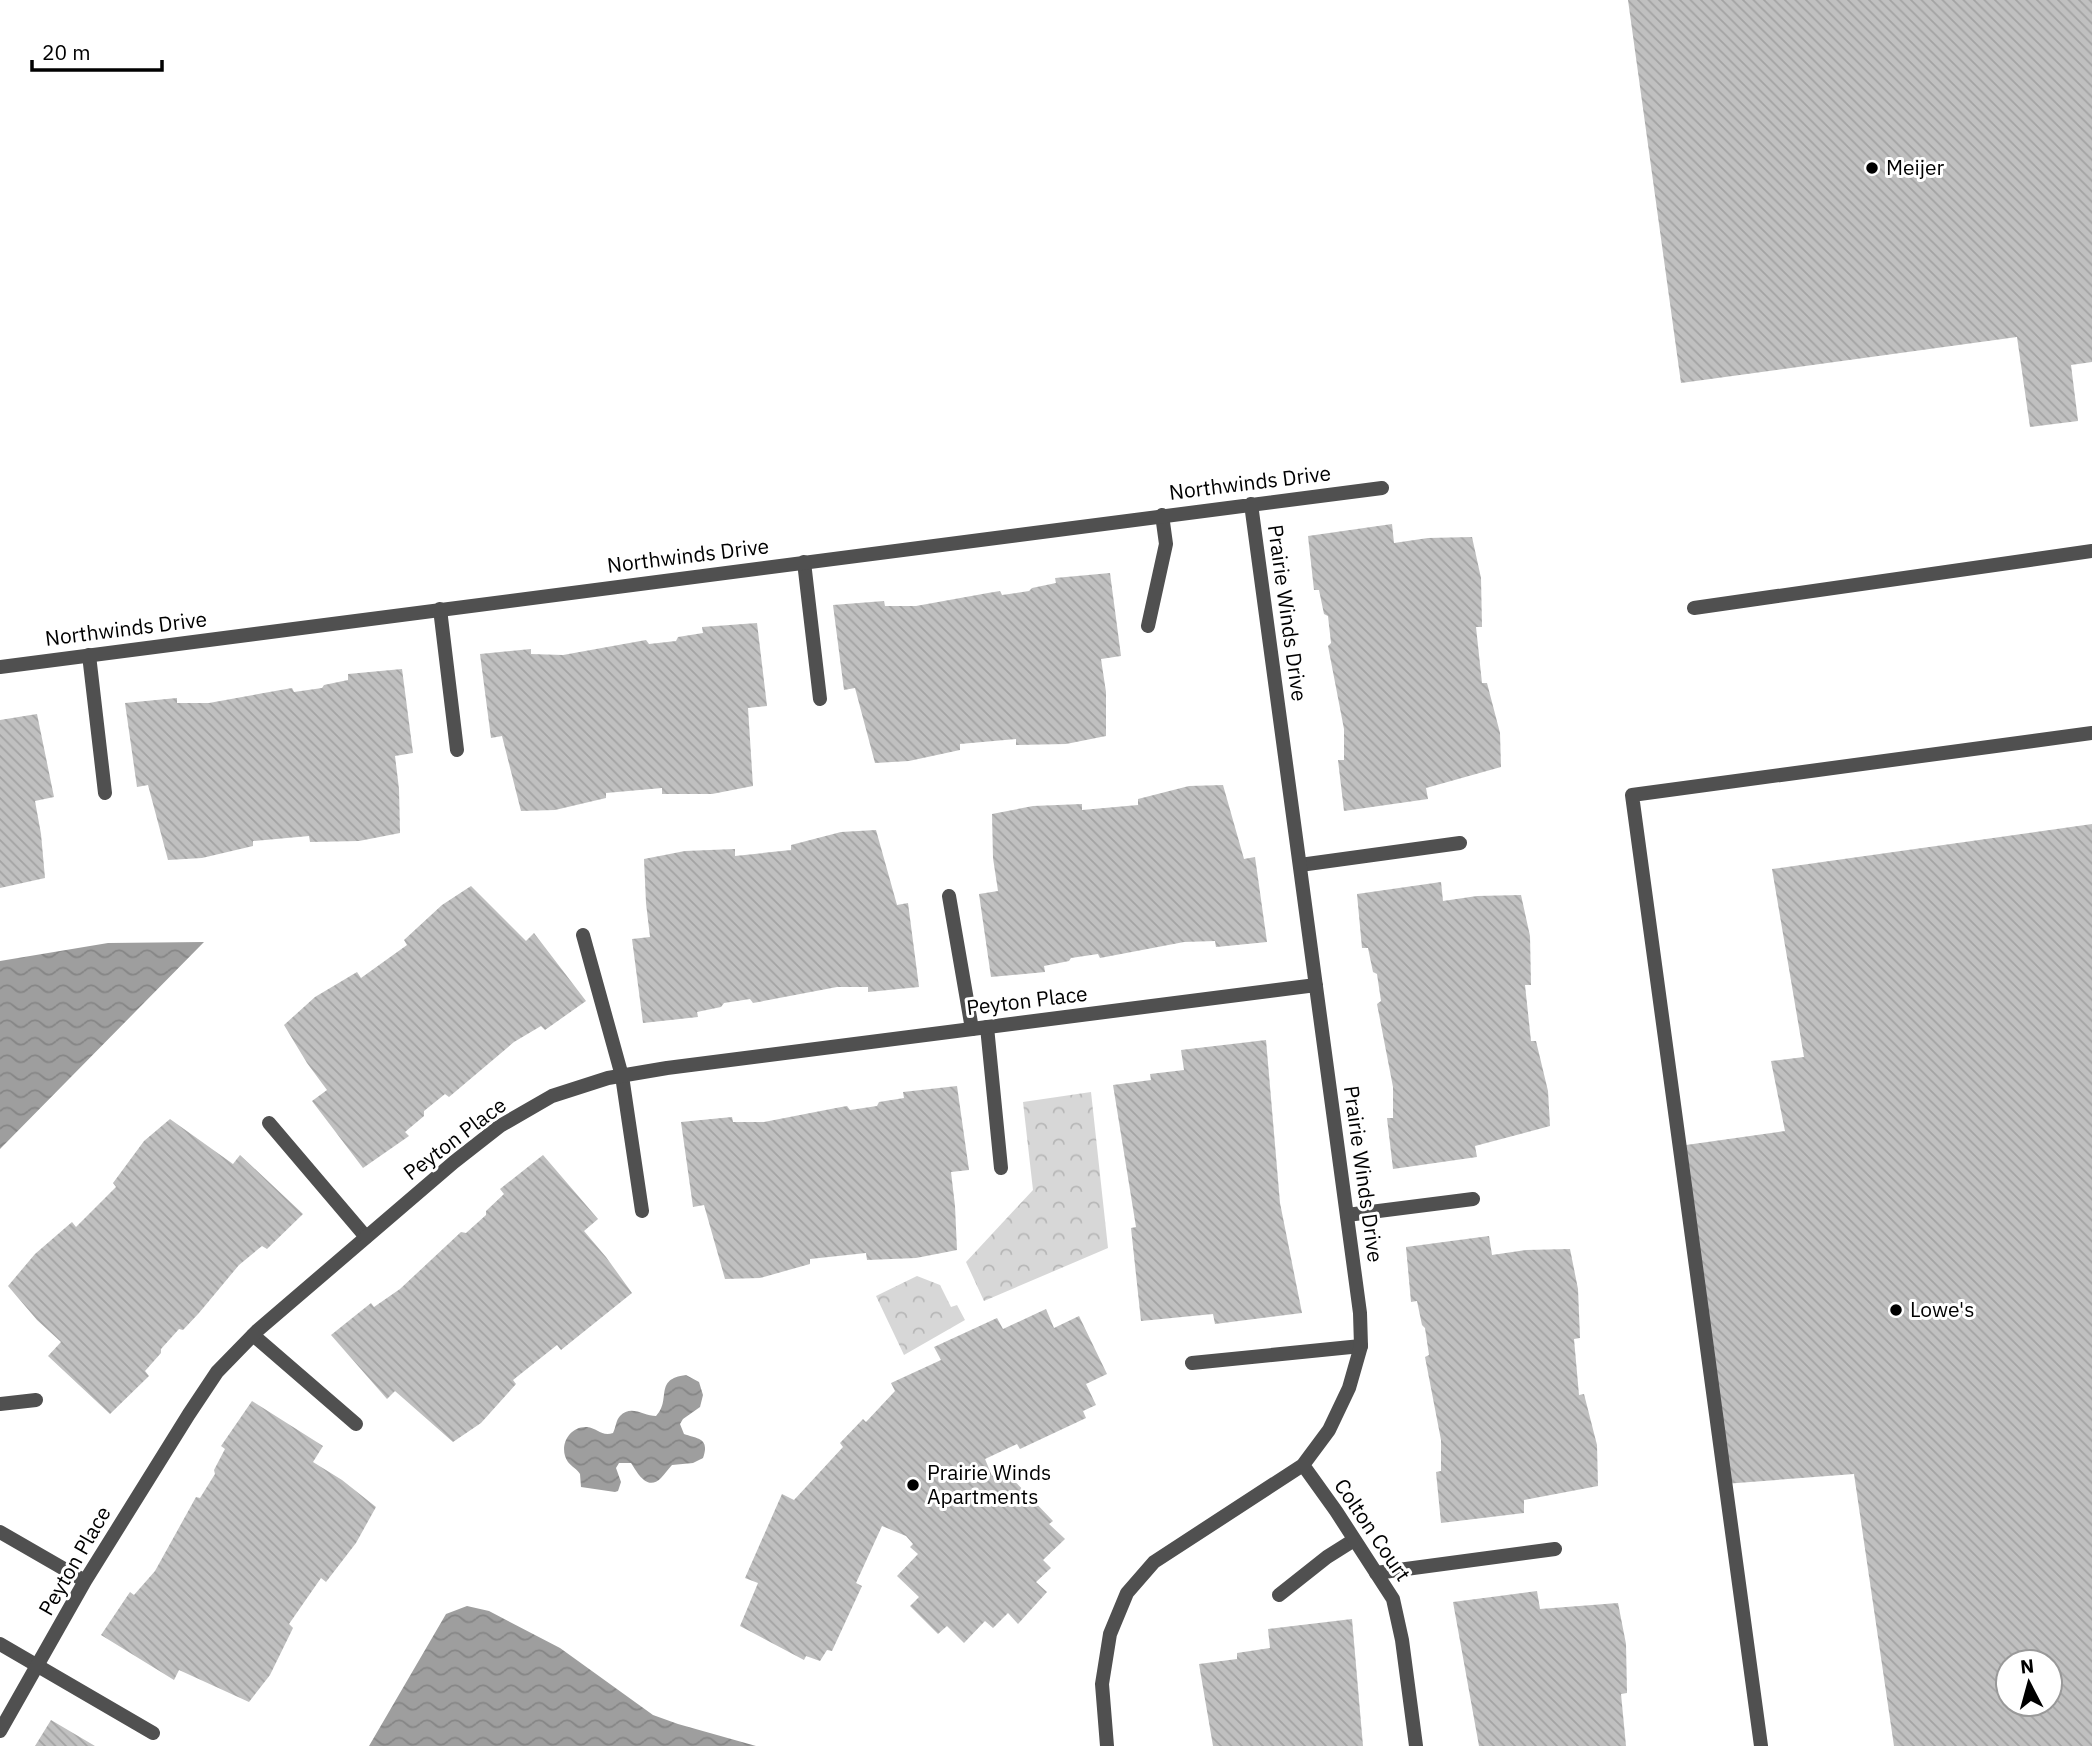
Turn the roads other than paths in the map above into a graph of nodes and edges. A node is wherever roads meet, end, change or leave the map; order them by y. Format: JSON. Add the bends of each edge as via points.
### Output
{"nodes":[{"id":1,"x":1382,"y":488,"type":"dead end"},
{"id":2,"x":1251,"y":503,"type":"junction"},
{"id":3,"x":1163,"y":515,"type":"junction"},
{"id":4,"x":2092,"y":551,"type":"edge"},
{"id":5,"x":804,"y":562,"type":"junction"},
{"id":6,"x":1694,"y":608,"type":"dead end"},
{"id":7,"x":440,"y":609,"type":"junction"},
{"id":8,"x":1148,"y":626,"type":"dead end"},
{"id":9,"x":89,"y":655,"type":"junction"},
{"id":10,"x":0,"y":667,"type":"edge"},
{"id":11,"x":820,"y":699,"type":"dead end"},
{"id":12,"x":2092,"y":733,"type":"edge"},
{"id":13,"x":457,"y":750,"type":"dead end"},
{"id":14,"x":105,"y":793,"type":"dead end"},
{"id":15,"x":1460,"y":843,"type":"dead end"},
{"id":16,"x":1300,"y":865,"type":"junction"},
{"id":17,"x":948,"y":896,"type":"dead end"},
{"id":18,"x":583,"y":935,"type":"dead end"},
{"id":19,"x":1316,"y":985,"type":"junction"},
{"id":20,"x":979,"y":1028,"type":"junction"},
{"id":21,"x":622,"y":1076,"type":"junction"},
{"id":22,"x":269,"y":1123,"type":"dead end"},
{"id":23,"x":1001,"y":1168,"type":"dead end"},
{"id":24,"x":1473,"y":1199,"type":"dead end"},
{"id":25,"x":642,"y":1211,"type":"dead end"},
{"id":26,"x":1347,"y":1215,"type":"junction"},
{"id":27,"x":366,"y":1237,"type":"junction"},
{"id":28,"x":253,"y":1335,"type":"junction"},
{"id":29,"x":1361,"y":1346,"type":"junction"},
{"id":30,"x":1192,"y":1363,"type":"dead end"},
{"id":31,"x":36,"y":1400,"type":"dead end"},
{"id":32,"x":0,"y":1404,"type":"edge"},
{"id":33,"x":356,"y":1424,"type":"dead end"},
{"id":34,"x":1303,"y":1465,"type":"junction"},
{"id":35,"x":0,"y":1532,"type":"edge"},
{"id":36,"x":1354,"y":1540,"type":"junction"},
{"id":37,"x":1555,"y":1549,"type":"dead end"},
{"id":38,"x":1376,"y":1573,"type":"junction"},
{"id":39,"x":85,"y":1581,"type":"junction"},
{"id":40,"x":1279,"y":1595,"type":"dead end"},
{"id":41,"x":0,"y":1644,"type":"edge"},
{"id":42,"x":38,"y":1666,"type":"junction"},
{"id":43,"x":0,"y":1731,"type":"edge"},
{"id":44,"x":153,"y":1733,"type":"dead end"},
{"id":45,"x":1107,"y":1746,"type":"edge"},
{"id":46,"x":1416,"y":1746,"type":"edge"},
{"id":47,"x":1761,"y":1746,"type":"edge"}],
"edges":[{"from":1,"to":2,"type":"street","name":"Northwinds Drive"},
{"from":2,"to":3,"type":"street","name":"Northwinds Drive"},
{"from":2,"to":16,"type":"street","name":"Prairie Winds Drive"},
{"from":3,"to":5,"type":"street","name":"Northwinds Drive"},
{"from":3,"to":8,"type":"street","via":[[1166,544]]},
{"from":4,"to":6,"type":"street"},
{"from":5,"to":7,"type":"street","name":"Northwinds Drive"},
{"from":5,"to":11,"type":"street"},
{"from":7,"to":9,"type":"street","name":"Northwinds Drive"},
{"from":7,"to":13,"type":"street"},
{"from":9,"to":10,"type":"street","name":"Northwinds Drive"},
{"from":9,"to":14,"type":"street"},
{"from":12,"to":47,"type":"street","via":[[1632,795]]},
{"from":15,"to":16,"type":"street"},
{"from":16,"to":19,"type":"street","name":"Prairie Winds Drive"},
{"from":17,"to":20,"type":"street"},
{"from":18,"to":21,"type":"street"},
{"from":19,"to":20,"type":"street","name":"Peyton Place"},
{"from":19,"to":26,"type":"street","name":"Prairie Winds Drive"},
{"from":20,"to":21,"type":"street","name":"Peyton Place"},
{"from":20,"to":23,"type":"street"},
{"from":21,"to":25,"type":"street"},
{"from":21,"to":27,"type":"street","name":"Peyton Place","via":[[552,1096],[500,1126]]},
{"from":22,"to":27,"type":"street"},
{"from":24,"to":26,"type":"street"},
{"from":26,"to":29,"type":"street","name":"Prairie Winds Drive"},
{"from":27,"to":28,"type":"street","name":"Peyton Place"},
{"from":28,"to":33,"type":"street"},
{"from":28,"to":39,"type":"street","name":"Peyton Place","via":[[217,1372]]},
{"from":29,"to":30,"type":"street"},
{"from":29,"to":34,"type":"street","name":"Prairie Winds Drive","via":[[1349,1388],[1329,1430]]},
{"from":31,"to":32,"type":"street"},
{"from":34,"to":36,"type":"street","name":"Colton Court"},
{"from":34,"to":45,"type":"street","name":"Prairie Winds Drive","via":[[1154,1562],[1127,1593],[1110,1634],[1102,1684]]},
{"from":35,"to":39,"type":"street"},
{"from":36,"to":38,"type":"street","name":"Colton Court"},
{"from":36,"to":40,"type":"street"},
{"from":37,"to":38,"type":"street"},
{"from":38,"to":46,"type":"street","name":"Colton Court","via":[[1393,1599]]},
{"from":39,"to":42,"type":"street","name":"Peyton Place"},
{"from":41,"to":42,"type":"street"},
{"from":42,"to":43,"type":"street","name":"Peyton Place"},
{"from":42,"to":44,"type":"street"}]}
